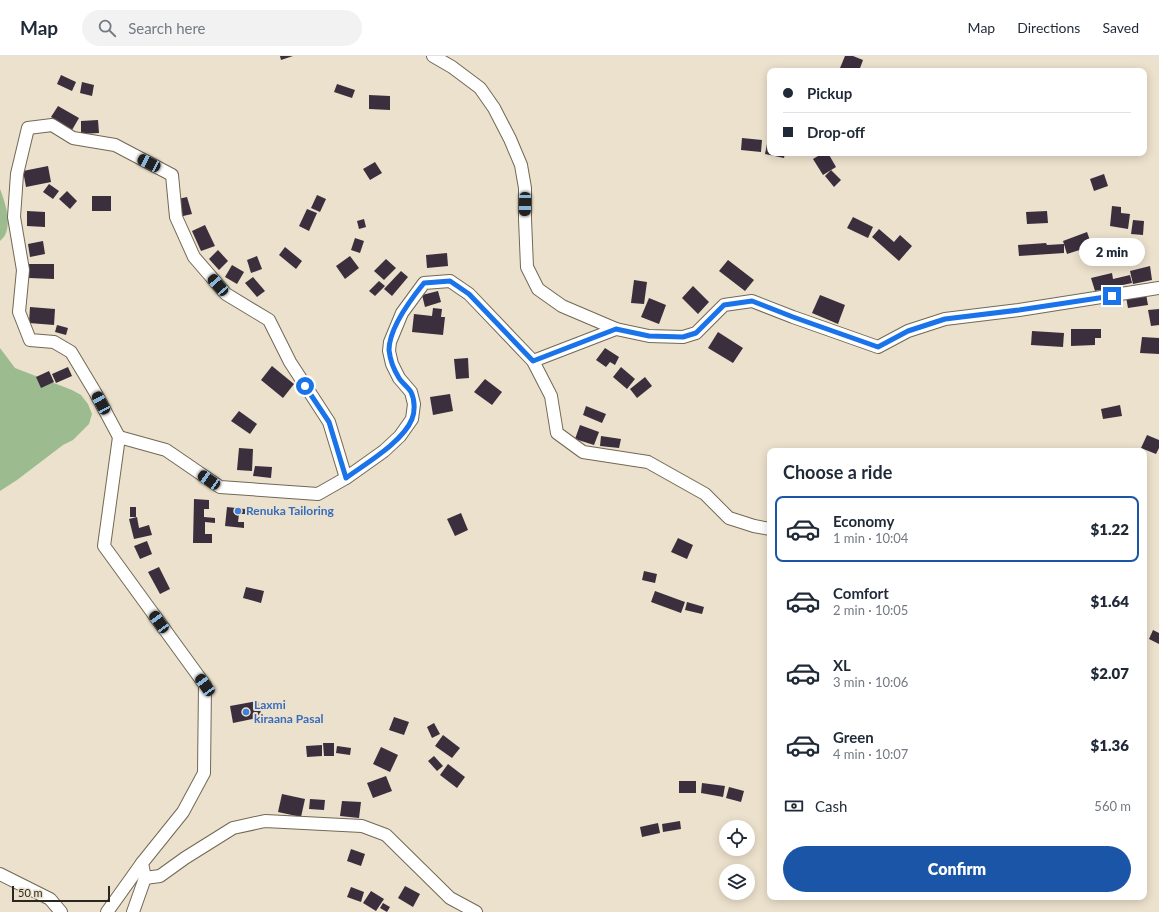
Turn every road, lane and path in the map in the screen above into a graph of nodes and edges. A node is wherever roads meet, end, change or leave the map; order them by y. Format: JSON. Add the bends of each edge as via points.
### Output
{"nodes":[{"id":1,"x":433,"y":56,"type":"edge"},
{"id":2,"x":1159,"y":288,"type":"edge"},
{"id":3,"x":616,"y":329,"type":"junction"},
{"id":4,"x":533,"y":361,"type":"junction"},
{"id":5,"x":119,"y":437,"type":"junction"},
{"id":6,"x":346,"y":478,"type":"junction"},
{"id":7,"x":767,"y":528,"type":"edge"},
{"id":8,"x":142,"y":863,"type":"junction"},
{"id":9,"x":0,"y":874,"type":"edge"},
{"id":10,"x":145,"y":878,"type":"junction"},
{"id":11,"x":61,"y":912,"type":"edge"},
{"id":12,"x":107,"y":912,"type":"edge"},
{"id":13,"x":133,"y":912,"type":"edge"},
{"id":14,"x":476,"y":912,"type":"edge"}],
"edges":[{"from":1,"to":3,"type":"street","via":[[480,88],[510,139],[521,165],[525,188],[527,267],[538,289],[562,306]]},
{"from":2,"to":3,"type":"street","via":[[945,319],[908,331],[878,347],[752,301],[724,305],[696,333],[683,337],[649,336]]},
{"from":3,"to":4,"type":"street"},
{"from":4,"to":6,"type":"street","via":[[469,294],[450,281],[424,283],[402,313],[389,351],[399,378],[411,392],[414,404],[412,420],[384,451]]},
{"from":4,"to":7,"type":"street","via":[[551,396],[557,433],[583,452],[648,462],[705,494],[729,518]]},
{"from":5,"to":6,"type":"street","via":[[166,450],[220,487],[318,494]]},
{"from":5,"to":6,"type":"street","via":[[71,352],[54,342],[30,340],[19,312],[23,270],[14,217],[17,174],[28,128],[52,125],[73,138],[115,145],[172,175],[176,217],[194,257],[226,294],[269,320],[290,362],[329,422]]},
{"from":5,"to":8,"type":"street","via":[[104,546],[205,685],[204,773],[183,812]]},
{"from":8,"to":10,"type":"street"},
{"from":8,"to":12,"type":"street"},
{"from":9,"to":11,"type":"street","via":[[50,899]]},
{"from":10,"to":13,"type":"street"},
{"from":10,"to":14,"type":"street","via":[[160,876],[232,828],[265,821],[362,826],[386,835],[450,898]]}]}
